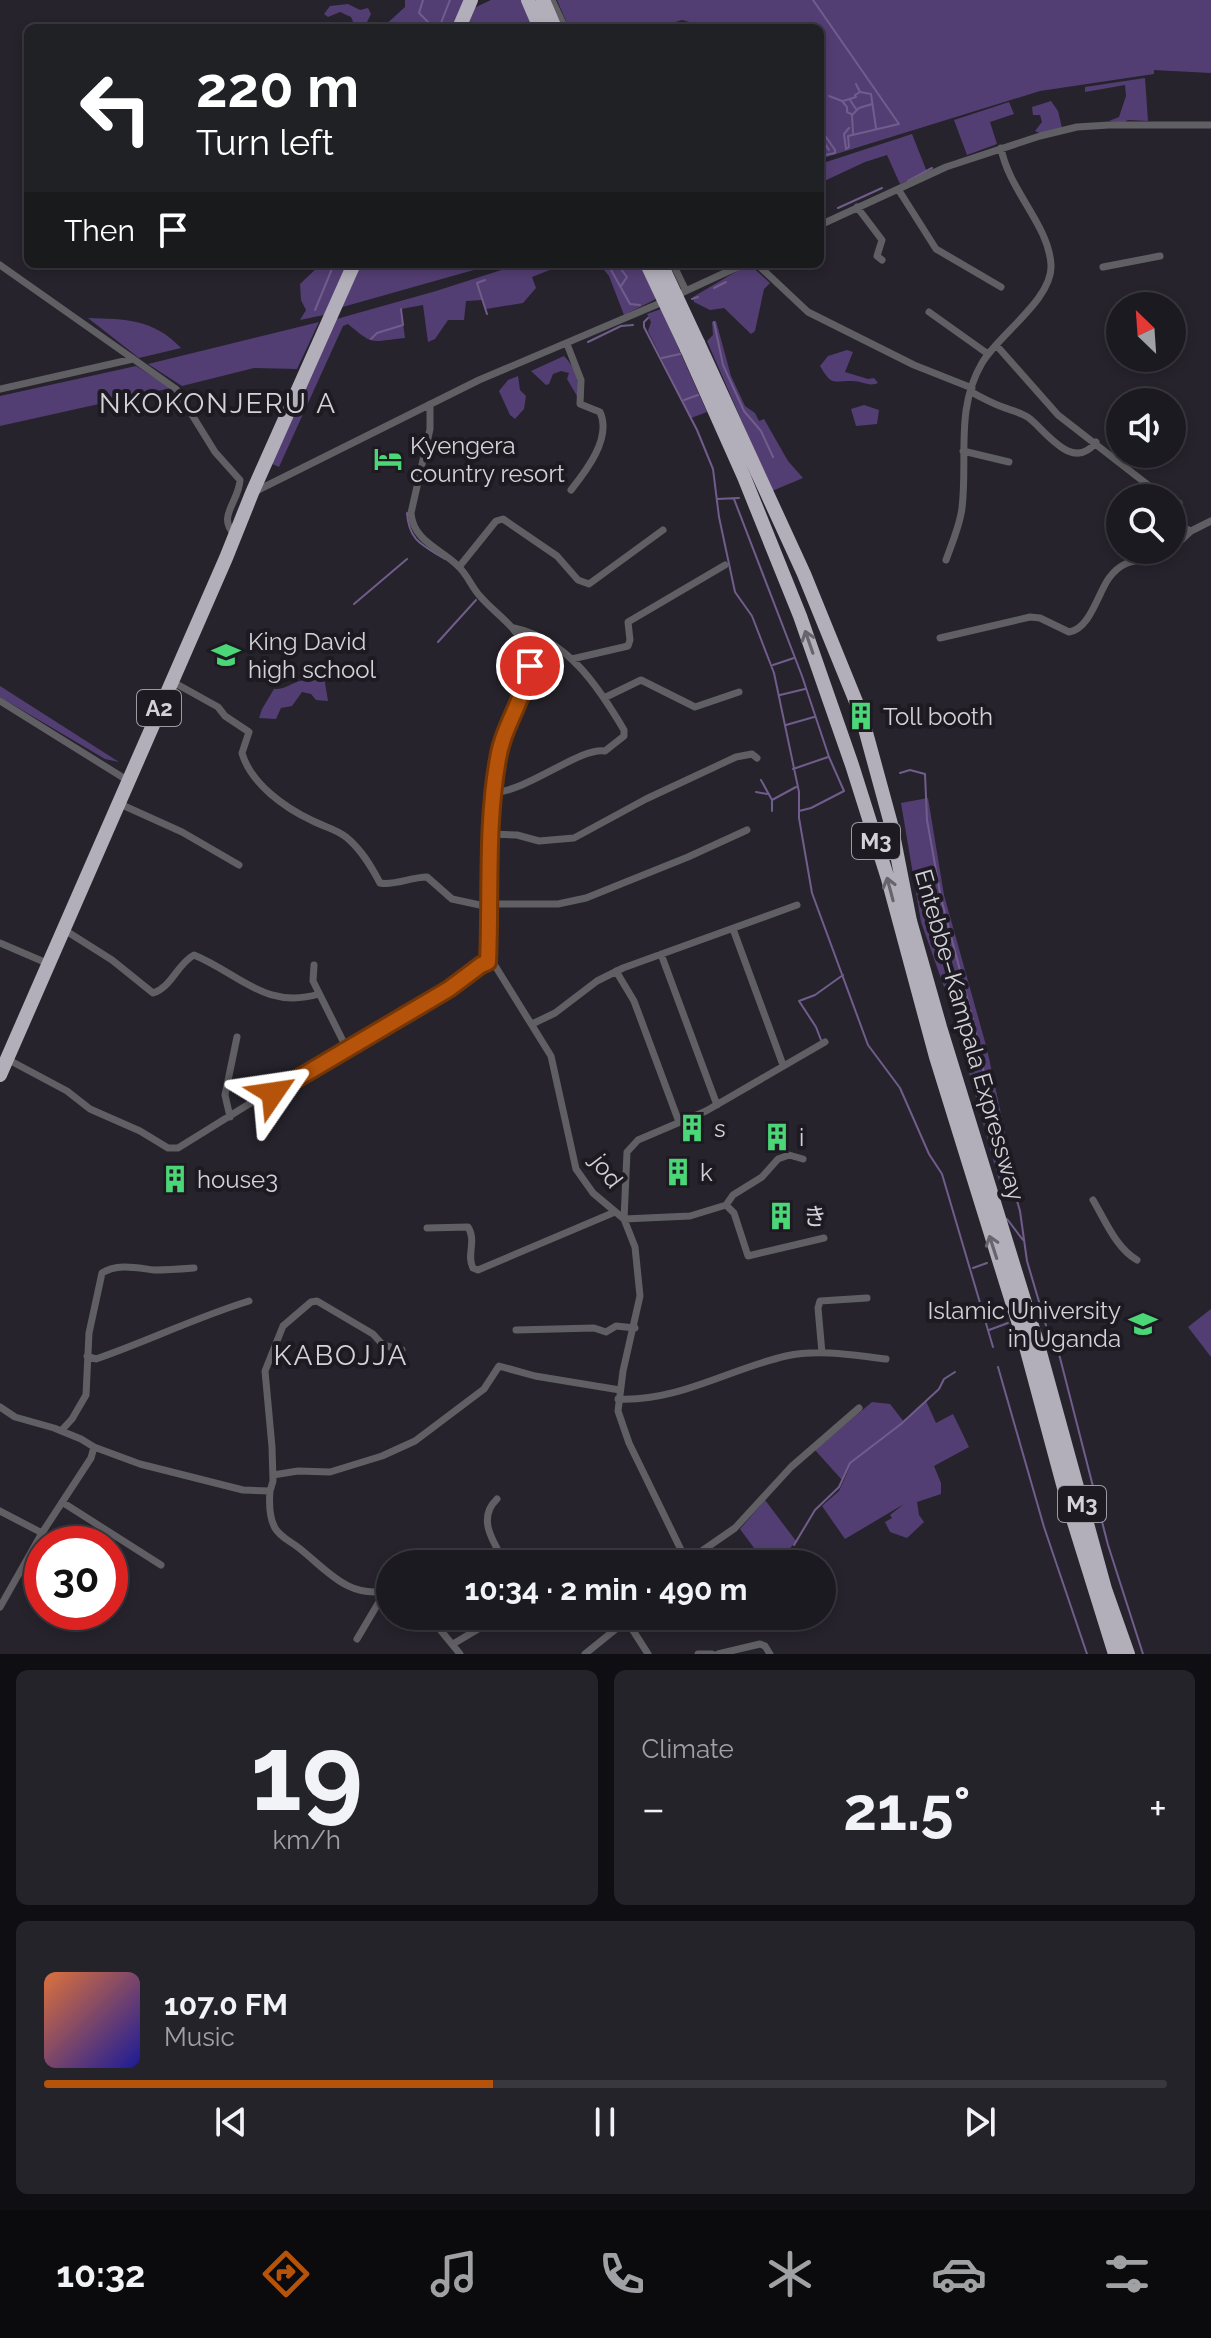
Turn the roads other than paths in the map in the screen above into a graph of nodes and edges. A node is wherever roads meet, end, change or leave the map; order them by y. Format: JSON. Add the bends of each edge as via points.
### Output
{"nodes":[{"id":1,"x":471,"y":0,"type":"edge"},
{"id":2,"x":528,"y":0,"type":"edge"},
{"id":3,"x":543,"y":0,"type":"edge"},
{"id":4,"x":552,"y":0,"type":"edge"},
{"id":5,"x":461,"y":24,"type":"edge"},
{"id":6,"x":538,"y":24,"type":"edge"},
{"id":7,"x":553,"y":24,"type":"edge"},
{"id":8,"x":563,"y":24,"type":"edge"},
{"id":9,"x":1211,"y":125,"type":"edge"},
{"id":10,"x":1001,"y":148,"type":"junction"},
{"id":11,"x":898,"y":189,"type":"junction"},
{"id":12,"x":857,"y":207,"type":"junction"},
{"id":13,"x":824,"y":223,"type":"edge"},
{"id":14,"x":1160,"y":256,"type":"dead end"},
{"id":15,"x":882,"y":260,"type":"dead end"},
{"id":16,"x":0,"y":265,"type":"edge"},
{"id":17,"x":1103,"y":267,"type":"dead end"},
{"id":18,"x":352,"y":268,"type":"edge"},
{"id":19,"x":649,"y":268,"type":"edge"},
{"id":20,"x":663,"y":268,"type":"edge"},
{"id":21,"x":675,"y":268,"type":"edge"},
{"id":22,"x":735,"y":268,"type":"edge"},
{"id":23,"x":761,"y":268,"type":"edge"},
{"id":24,"x":1001,"y":287,"type":"dead end"},
{"id":25,"x":686,"y":291,"type":"junction"},
{"id":26,"x":929,"y":312,"type":"dead end"},
{"id":27,"x":567,"y":344,"type":"junction"},
{"id":28,"x":692,"y":346,"type":"junction"},
{"id":29,"x":997,"y":346,"type":"junction"},
{"id":30,"x":988,"y":354,"type":"junction"},
{"id":31,"x":133,"y":359,"type":"junction"},
{"id":32,"x":0,"y":389,"type":"edge"},
{"id":33,"x":972,"y":390,"type":"junction"},
{"id":34,"x":430,"y":404,"type":"junction"},
{"id":35,"x":1096,"y":442,"type":"junction"},
{"id":36,"x":963,"y":451,"type":"junction"},
{"id":37,"x":1009,"y":462,"type":"dead end"},
{"id":38,"x":1147,"y":484,"type":"edge"},
{"id":39,"x":571,"y":490,"type":"dead end"},
{"id":40,"x":252,"y":493,"type":"junction"},
{"id":41,"x":1211,"y":521,"type":"edge"},
{"id":42,"x":1186,"y":529,"type":"edge"},
{"id":43,"x":663,"y":530,"type":"dead end"},
{"id":44,"x":1191,"y":531,"type":"junction"},
{"id":45,"x":235,"y":535,"type":"junction"},
{"id":46,"x":1186,"y":536,"type":"edge"},
{"id":47,"x":946,"y":560,"type":"dead end"},
{"id":48,"x":1123,"y":564,"type":"edge"},
{"id":49,"x":725,"y":565,"type":"dead end"},
{"id":50,"x":459,"y":567,"type":"junction"},
{"id":51,"x":514,"y":628,"type":"junction"},
{"id":52,"x":940,"y":638,"type":"dead end"},
{"id":53,"x":572,"y":659,"type":"junction"},
{"id":54,"x":172,"y":678,"type":"junction"},
{"id":55,"x":739,"y":692,"type":"dead end"},
{"id":56,"x":606,"y":697,"type":"junction"},
{"id":57,"x":0,"y":701,"type":"edge"},
{"id":58,"x":757,"y":758,"type":"dead end"},
{"id":59,"x":127,"y":780,"type":"junction"},
{"id":60,"x":277,"y":793,"type":"dead end"},
{"id":61,"x":493,"y":793,"type":"junction"},
{"id":62,"x":118,"y":803,"type":"junction"},
{"id":63,"x":747,"y":830,"type":"dead end"},
{"id":64,"x":492,"y":834,"type":"junction"},
{"id":65,"x":239,"y":865,"type":"dead end"},
{"id":66,"x":489,"y":905,"type":"junction"},
{"id":67,"x":797,"y":905,"type":"dead end"},
{"id":68,"x":63,"y":929,"type":"junction"},
{"id":69,"x":733,"y":929,"type":"junction"},
{"id":70,"x":0,"y":943,"type":"edge"},
{"id":71,"x":661,"y":954,"type":"junction"},
{"id":72,"x":488,"y":962,"type":"junction"},
{"id":73,"x":49,"y":964,"type":"junction"},
{"id":74,"x":314,"y":965,"type":"dead end"},
{"id":75,"x":616,"y":971,"type":"junction"},
{"id":76,"x":319,"y":994,"type":"junction"},
{"id":77,"x":532,"y":1024,"type":"junction"},
{"id":78,"x":237,"y":1037,"type":"dead end"},
{"id":79,"x":825,"y":1042,"type":"dead end"},
{"id":80,"x":347,"y":1049,"type":"junction"},
{"id":81,"x":7,"y":1058,"type":"junction"},
{"id":82,"x":783,"y":1065,"type":"junction"},
{"id":83,"x":0,"y":1075,"type":"edge"},
{"id":84,"x":717,"y":1105,"type":"junction"},
{"id":85,"x":230,"y":1117,"type":"junction"},
{"id":86,"x":679,"y":1122,"type":"junction"},
{"id":87,"x":803,"y":1159,"type":"dead end"},
{"id":88,"x":1093,"y":1200,"type":"dead end"},
{"id":89,"x":726,"y":1205,"type":"junction"},
{"id":90,"x":615,"y":1212,"type":"junction"},
{"id":91,"x":624,"y":1219,"type":"junction"},
{"id":92,"x":427,"y":1228,"type":"dead end"},
{"id":93,"x":824,"y":1238,"type":"dead end"},
{"id":94,"x":1137,"y":1260,"type":"dead end"},
{"id":95,"x":194,"y":1268,"type":"dead end"},
{"id":96,"x":867,"y":1298,"type":"dead end"},
{"id":97,"x":249,"y":1301,"type":"dead end"},
{"id":98,"x":635,"y":1328,"type":"junction"},
{"id":99,"x":516,"y":1330,"type":"dead end"},
{"id":100,"x":402,"y":1350,"type":"dead end"},
{"id":101,"x":1033,"y":1351,"type":"junction"},
{"id":102,"x":822,"y":1353,"type":"junction"},
{"id":103,"x":87,"y":1356,"type":"junction"},
{"id":104,"x":886,"y":1359,"type":"dead end"},
{"id":105,"x":620,"y":1390,"type":"junction"},
{"id":106,"x":618,"y":1399,"type":"junction"},
{"id":107,"x":0,"y":1407,"type":"edge"},
{"id":108,"x":859,"y":1408,"type":"dead end"},
{"id":109,"x":61,"y":1431,"type":"junction"},
{"id":110,"x":94,"y":1447,"type":"junction"},
{"id":111,"x":273,"y":1475,"type":"junction"},
{"id":112,"x":270,"y":1491,"type":"junction"},
{"id":113,"x":497,"y":1499,"type":"dead end"},
{"id":114,"x":62,"y":1502,"type":"junction"},
{"id":115,"x":0,"y":1511,"type":"edge"},
{"id":116,"x":29,"y":1526,"type":"edge"},
{"id":117,"x":47,"y":1526,"type":"edge"},
{"id":118,"x":499,"y":1550,"type":"edge"},
{"id":119,"x":679,"y":1550,"type":"edge"},
{"id":120,"x":704,"y":1550,"type":"edge"},
{"id":121,"x":24,"y":1565,"type":"edge"},
{"id":122,"x":161,"y":1565,"type":"dead end"},
{"id":123,"x":376,"y":1595,"type":"edge"},
{"id":124,"x":0,"y":1607,"type":"edge"},
{"id":125,"x":376,"y":1609,"type":"edge"},
{"id":126,"x":441,"y":1630,"type":"edge"},
{"id":127,"x":476,"y":1630,"type":"edge"},
{"id":128,"x":614,"y":1630,"type":"edge"},
{"id":129,"x":635,"y":1630,"type":"edge"},
{"id":130,"x":357,"y":1639,"type":"dead end"},
{"id":131,"x":453,"y":1644,"type":"junction"},
{"id":132,"x":460,"y":1654,"type":"edge"},
{"id":133,"x":585,"y":1654,"type":"edge"},
{"id":134,"x":648,"y":1654,"type":"edge"},
{"id":135,"x":698,"y":1654,"type":"edge"},
{"id":136,"x":715,"y":1654,"type":"edge"},
{"id":137,"x":770,"y":1654,"type":"edge"},
{"id":138,"x":1115,"y":1654,"type":"edge"},
{"id":139,"x":1128,"y":1654,"type":"edge"}],
"edges":[{"from":1,"to":5,"type":"highway"},
{"from":2,"to":6,"type":"highway"},
{"from":3,"to":7,"type":"highway"},
{"from":4,"to":8,"type":"street"},
{"from":9,"to":10,"type":"street","via":[[1077,127]]},
{"from":10,"to":11,"type":"street"},
{"from":10,"to":29,"type":"street","via":[[1008,176],[1038,226],[1052,267],[1048,284]]},
{"from":11,"to":12,"type":"street"},
{"from":11,"to":24,"type":"street","via":[[936,249]]},
{"from":12,"to":13,"type":"street"},
{"from":12,"to":15,"type":"street","via":[[882,240],[877,256]]},
{"from":14,"to":17,"type":"street"},
{"from":16,"to":31,"type":"street"},
{"from":18,"to":40,"type":"highway","number":"A2"},
{"from":19,"to":28,"type":"highway","name":"Entebbe–Kampala Expressway","number":"M3","bridge":true},
{"from":20,"to":28,"type":"highway","name":"Entebbe–Kampala Expressway","number":"M3","bridge":true},
{"from":21,"to":25,"type":"street"},
{"from":22,"to":25,"type":"street"},
{"from":23,"to":33,"type":"street","via":[[808,312]]},
{"from":25,"to":27,"type":"street"},
{"from":26,"to":30,"type":"street"},
{"from":27,"to":34,"type":"street"},
{"from":27,"to":39,"type":"street","via":[[581,380],[580,404],[603,417],[602,441]]},
{"from":101,"to":28,"type":"highway","name":"Entebbe–Kampala Expressway","number":"M3","one_way":true,"via":[[936,1057],[852,765],[800,616]]},
{"from":28,"to":101,"type":"highway","name":"Entebbe–Kampala Expressway","number":"M3","via":[[804,574],[861,714],[910,921]]},
{"from":29,"to":30,"type":"street"},
{"from":29,"to":35,"type":"street","via":[[1058,415]]},
{"from":30,"to":33,"type":"street"},
{"from":31,"to":32,"type":"street"},
{"from":31,"to":45,"type":"street","via":[[176,389],[215,452],[240,480],[226,521]]},
{"from":33,"to":35,"type":"street","via":[[1029,417],[1058,446],[1084,452]]},
{"from":33,"to":36,"type":"street"},
{"from":34,"to":40,"type":"street"},
{"from":34,"to":50,"type":"street","via":[[412,523]]},
{"from":35,"to":38,"type":"street"},
{"from":36,"to":37,"type":"street"},
{"from":36,"to":47,"type":"street","via":[[962,510]]},
{"from":40,"to":45,"type":"highway","number":"A2"},
{"from":41,"to":44,"type":"street"},
{"from":42,"to":44,"type":"street"},
{"from":43,"to":50,"type":"street","via":[[589,584],[503,519]]},
{"from":44,"to":46,"type":"street"},
{"from":45,"to":54,"type":"highway","number":"A2"},
{"from":48,"to":52,"type":"street","via":[[1074,631],[1030,617]]},
{"from":49,"to":53,"type":"street","via":[[628,622],[628,646]]},
{"from":50,"to":51,"type":"street","via":[[484,601]]},
{"from":51,"to":53,"type":"street"},
{"from":51,"to":61,"type":"street","via":[[526,651],[529,677],[498,754]]},
{"from":53,"to":56,"type":"street"},
{"from":54,"to":59,"type":"highway","number":"A2"},
{"from":54,"to":60,"type":"street","via":[[250,727],[245,753],[257,776]]},
{"from":54,"to":66,"type":"street","via":[[243,726],[249,732],[242,753],[253,775],[272,795],[348,839],[380,883],[427,877],[452,899]]},
{"from":55,"to":56,"type":"street","via":[[695,707],[641,680]]},
{"from":56,"to":61,"type":"street","via":[[624,730],[608,750],[584,755],[517,789]]},
{"from":57,"to":59,"type":"street"},
{"from":58,"to":64,"type":"street","via":[[736,757],[574,838],[539,841]]},
{"from":59,"to":62,"type":"highway","number":"A2"},
{"from":61,"to":64,"type":"street"},
{"from":62,"to":65,"type":"street"},
{"from":62,"to":68,"type":"highway","number":"A2"},
{"from":63,"to":66,"type":"street","via":[[586,898]]},
{"from":64,"to":66,"type":"street"},
{"from":66,"to":72,"type":"street"},
{"from":67,"to":69,"type":"street"},
{"from":68,"to":73,"type":"highway","number":"A2"},
{"from":68,"to":76,"type":"street","via":[[153,993],[194,955],[271,997]]},
{"from":69,"to":71,"type":"street"},
{"from":69,"to":82,"type":"street"},
{"from":70,"to":73,"type":"street"},
{"from":71,"to":75,"type":"street"},
{"from":71,"to":84,"type":"street"},
{"from":72,"to":77,"type":"street","name":"jod"},
{"from":72,"to":80,"type":"street"},
{"from":73,"to":81,"type":"highway","number":"A2"},
{"from":74,"to":76,"type":"street","via":[[312,977]]},
{"from":75,"to":77,"type":"street"},
{"from":75,"to":86,"type":"street","via":[[634,1001]]},
{"from":76,"to":80,"type":"street"},
{"from":77,"to":90,"type":"street","name":"jod","via":[[555,1069],[576,1169]]},
{"from":78,"to":85,"type":"street","via":[[225,1095]]},
{"from":79,"to":82,"type":"street"},
{"from":80,"to":85,"type":"street"},
{"from":81,"to":83,"type":"highway","number":"A2"},
{"from":81,"to":85,"type":"street","via":[[90,1109],[168,1148],[178,1148]]},
{"from":82,"to":84,"type":"street"},
{"from":84,"to":86,"type":"street"},
{"from":86,"to":91,"type":"street","via":[[629,1148]]},
{"from":87,"to":89,"type":"street","name":"jod","via":[[778,1159]]},
{"from":88,"to":94,"type":"street","via":[[1114,1236]]},
{"from":89,"to":91,"type":"street","name":"jod","via":[[690,1216]]},
{"from":89,"to":93,"type":"street","via":[[734,1213],[748,1256]]},
{"from":90,"to":91,"type":"street","name":"jod"},
{"from":90,"to":92,"type":"street","via":[[478,1270],[470,1260],[468,1227]]},
{"from":91,"to":98,"type":"street","via":[[638,1265]]},
{"from":95,"to":103,"type":"street","via":[[129,1267],[102,1273]]},
{"from":96,"to":102,"type":"street","via":[[820,1301]]},
{"from":97,"to":103,"type":"street","via":[[96,1359]]},
{"from":98,"to":99,"type":"street"},
{"from":98,"to":105,"type":"street"},
{"from":100,"to":111,"type":"street","via":[[383,1345],[317,1301],[283,1326],[265,1371]]},
{"from":101,"to":138,"type":"highway","name":"Entebbe–Kampala Expressway","number":"M3","via":[[1068,1503]]},
{"from":101,"to":139,"type":"highway","name":"Entebbe–Kampala Expressway","number":"M3"},
{"from":102,"to":104,"type":"street"},
{"from":102,"to":106,"type":"street","via":[[763,1362],[652,1399]]},
{"from":103,"to":109,"type":"street","via":[[86,1395]]},
{"from":105,"to":106,"type":"street"},
{"from":105,"to":111,"type":"street","via":[[499,1366],[484,1389],[415,1441],[330,1472]]},
{"from":106,"to":119,"type":"street","via":[[623,1429]]},
{"from":107,"to":109,"type":"street"},
{"from":108,"to":120,"type":"street","via":[[791,1467],[735,1528]]},
{"from":109,"to":110,"type":"street"},
{"from":110,"to":112,"type":"street","via":[[206,1482]]},
{"from":110,"to":114,"type":"street"},
{"from":111,"to":112,"type":"street"},
{"from":112,"to":123,"type":"street","via":[[270,1513],[278,1533],[336,1580]]},
{"from":113,"to":118,"type":"street","via":[[489,1507],[486,1526]]},
{"from":114,"to":117,"type":"street"},
{"from":114,"to":122,"type":"street"},
{"from":115,"to":116,"type":"street"},
{"from":121,"to":124,"type":"street"},
{"from":125,"to":130,"type":"street"},
{"from":126,"to":131,"type":"street"},
{"from":127,"to":131,"type":"street"},
{"from":128,"to":133,"type":"street"},
{"from":129,"to":134,"type":"street"},
{"from":131,"to":132,"type":"street"},
{"from":135,"to":136,"type":"street"},
{"from":136,"to":137,"type":"street","via":[[760,1644]]}]}
